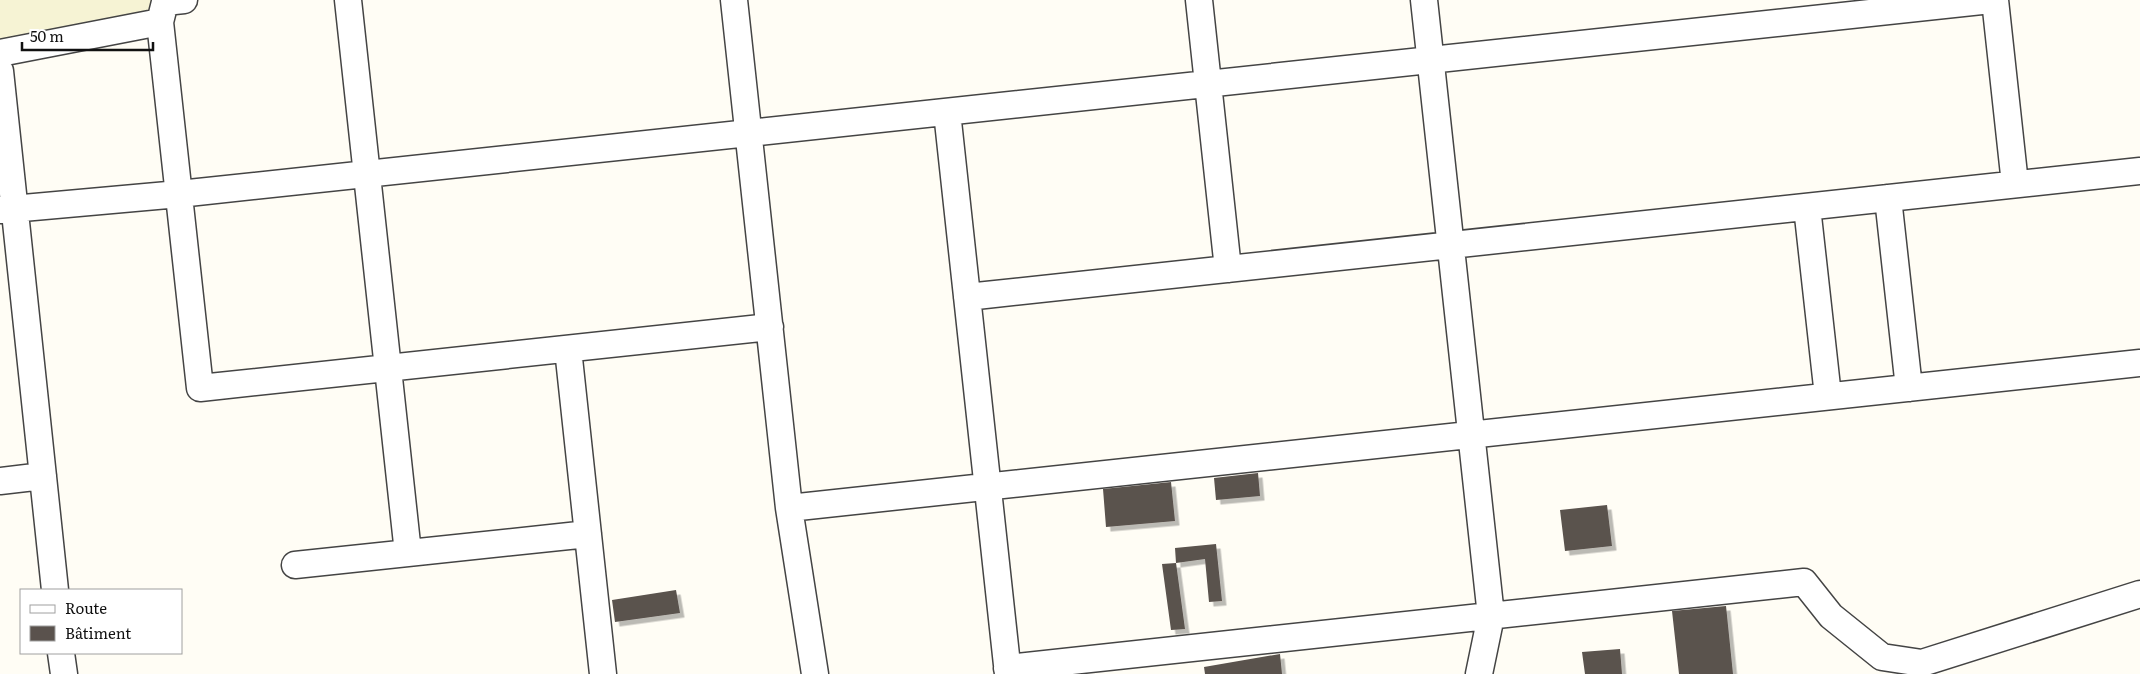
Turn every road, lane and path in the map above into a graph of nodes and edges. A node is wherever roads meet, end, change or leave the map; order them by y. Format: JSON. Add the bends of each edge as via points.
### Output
{"nodes":[{"id":1,"x":184,"y":0,"type":"edge"},
{"id":2,"x":348,"y":0,"type":"edge"},
{"id":3,"x":734,"y":0,"type":"edge"},
{"id":4,"x":1198,"y":0,"type":"edge"},
{"id":5,"x":1424,"y":0,"type":"edge"},
{"id":6,"x":1993,"y":0,"type":"edge"},
{"id":7,"x":160,"y":22,"type":"junction"},
{"id":8,"x":0,"y":53,"type":"edge"},
{"id":9,"x":1430,"y":60,"type":"junction"},
{"id":10,"x":0,"y":71,"type":"edge"},
{"id":11,"x":1208,"y":84,"type":"junction"},
{"id":12,"x":947,"y":112,"type":"junction"},
{"id":13,"x":748,"y":133,"type":"junction"},
{"id":14,"x":2140,"y":171,"type":"edge"},
{"id":15,"x":367,"y":174,"type":"junction"},
{"id":16,"x":2015,"y":184,"type":"junction"},
{"id":17,"x":179,"y":194,"type":"junction"},
{"id":18,"x":1888,"y":198,"type":"junction"},
{"id":19,"x":1807,"y":207,"type":"junction"},
{"id":20,"x":7,"y":210,"type":"edge"},
{"id":21,"x":1450,"y":245,"type":"junction"},
{"id":22,"x":1228,"y":269,"type":"junction"},
{"id":23,"x":967,"y":297,"type":"junction"},
{"id":24,"x":770,"y":327,"type":"junction"},
{"id":25,"x":568,"y":349,"type":"junction"},
{"id":26,"x":2140,"y":363,"type":"edge"},
{"id":27,"x":388,"y":368,"type":"junction"},
{"id":28,"x":1908,"y":388,"type":"junction"},
{"id":29,"x":1828,"y":396,"type":"junction"},
{"id":30,"x":1471,"y":435,"type":"junction"},
{"id":31,"x":43,"y":476,"type":"junction"},
{"id":32,"x":0,"y":480,"type":"edge"},
{"id":33,"x":988,"y":486,"type":"junction"},
{"id":34,"x":789,"y":508,"type":"junction"},
{"id":35,"x":588,"y":534,"type":"junction"},
{"id":36,"x":408,"y":553,"type":"junction"},
{"id":37,"x":295,"y":565,"type":"dead end"},
{"id":38,"x":55,"y":589,"type":"edge"},
{"id":39,"x":2140,"y":594,"type":"edge"},
{"id":40,"x":1491,"y":616,"type":"junction"},
{"id":41,"x":62,"y":654,"type":"edge"},
{"id":42,"x":1007,"y":671,"type":"edge"},
{"id":43,"x":64,"y":674,"type":"edge"},
{"id":44,"x":603,"y":674,"type":"edge"},
{"id":45,"x":815,"y":674,"type":"edge"},
{"id":46,"x":1479,"y":674,"type":"edge"}],
"edges":[{"from":1,"to":7,"type":"street","via":[[165,2]]},
{"from":2,"to":15,"type":"street"},
{"from":3,"to":13,"type":"street"},
{"from":4,"to":11,"type":"street"},
{"from":5,"to":9,"type":"street"},
{"from":6,"to":9,"type":"street"},
{"from":6,"to":16,"type":"street"},
{"from":7,"to":8,"type":"street"},
{"from":7,"to":17,"type":"street"},
{"from":9,"to":11,"type":"street"},
{"from":9,"to":21,"type":"street"},
{"from":10,"to":20,"type":"street"},
{"from":11,"to":12,"type":"street"},
{"from":11,"to":22,"type":"street"},
{"from":12,"to":13,"type":"street"},
{"from":12,"to":23,"type":"street"},
{"from":13,"to":15,"type":"street"},
{"from":13,"to":24,"type":"street"},
{"from":14,"to":16,"type":"street"},
{"from":15,"to":17,"type":"street"},
{"from":15,"to":27,"type":"street"},
{"from":16,"to":18,"type":"street"},
{"from":17,"to":20,"type":"street"},
{"from":17,"to":27,"type":"street","via":[[200,388]]},
{"from":18,"to":19,"type":"street"},
{"from":18,"to":28,"type":"street"},
{"from":19,"to":21,"type":"street"},
{"from":19,"to":29,"type":"street"},
{"from":20,"to":31,"type":"street"},
{"from":21,"to":22,"type":"street"},
{"from":21,"to":30,"type":"street"},
{"from":22,"to":23,"type":"street"},
{"from":23,"to":33,"type":"street"},
{"from":24,"to":25,"type":"street"},
{"from":24,"to":34,"type":"street"},
{"from":25,"to":27,"type":"street"},
{"from":25,"to":35,"type":"street"},
{"from":26,"to":28,"type":"street"},
{"from":27,"to":36,"type":"street"},
{"from":28,"to":29,"type":"street"},
{"from":29,"to":30,"type":"street"},
{"from":30,"to":33,"type":"street"},
{"from":30,"to":40,"type":"street"},
{"from":31,"to":32,"type":"street"},
{"from":31,"to":38,"type":"street"},
{"from":33,"to":34,"type":"street"},
{"from":33,"to":42,"type":"street"},
{"from":34,"to":45,"type":"street"},
{"from":35,"to":36,"type":"street"},
{"from":35,"to":44,"type":"street"},
{"from":36,"to":37,"type":"street"},
{"from":39,"to":40,"type":"street","via":[[1922,664],[1882,657],[1831,616],[1804,582]]},
{"from":40,"to":42,"type":"street"},
{"from":40,"to":46,"type":"street"},
{"from":41,"to":43,"type":"street"}]}
